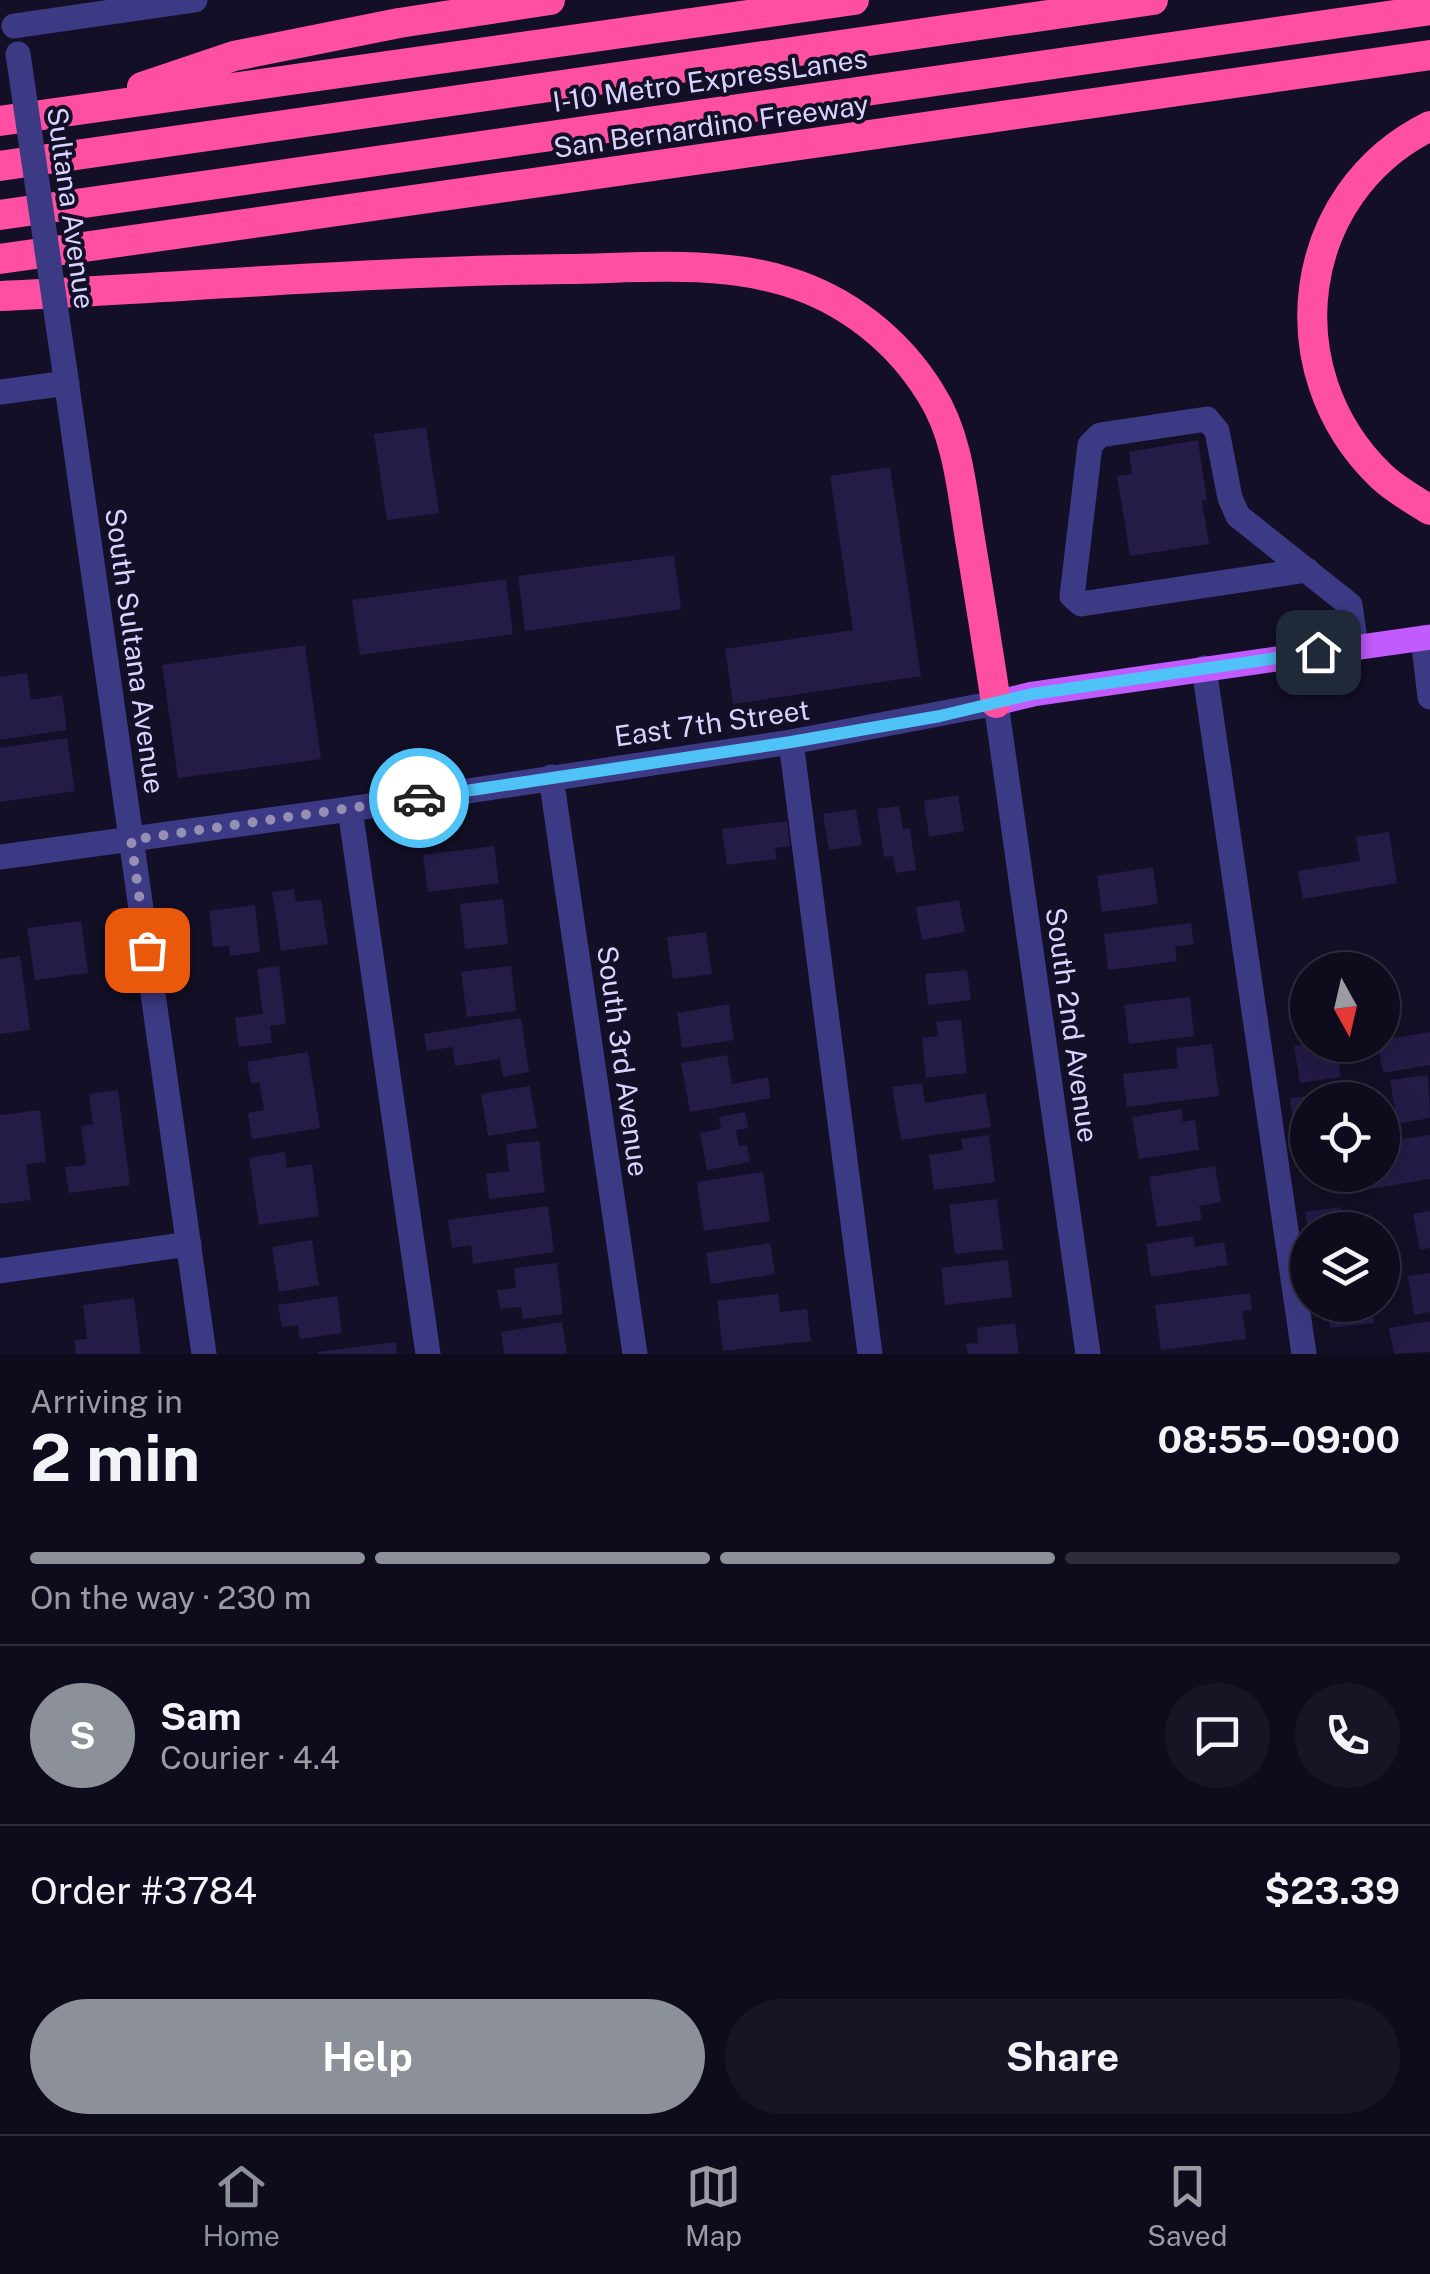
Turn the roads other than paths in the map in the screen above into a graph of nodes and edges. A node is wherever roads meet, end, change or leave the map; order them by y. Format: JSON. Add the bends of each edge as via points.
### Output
{"nodes":[{"id":1,"x":10,"y":0,"type":"edge"},
{"id":2,"x":195,"y":0,"type":"edge"},
{"id":3,"x":550,"y":0,"type":"edge"},
{"id":4,"x":854,"y":0,"type":"edge"},
{"id":5,"x":1153,"y":0,"type":"edge"},
{"id":6,"x":1430,"y":10,"type":"edge"},
{"id":7,"x":14,"y":26,"type":"junction"},
{"id":8,"x":1430,"y":55,"type":"edge"},
{"id":9,"x":72,"y":110,"type":"junction"},
{"id":10,"x":0,"y":121,"type":"edge"},
{"id":11,"x":1430,"y":126,"type":"edge"},
{"id":12,"x":0,"y":166,"type":"edge"},
{"id":13,"x":0,"y":214,"type":"edge"},
{"id":14,"x":0,"y":259,"type":"edge"},
{"id":15,"x":0,"y":296,"type":"edge"},
{"id":16,"x":66,"y":377,"type":"junction"},
{"id":17,"x":0,"y":392,"type":"edge"},
{"id":18,"x":1430,"y":510,"type":"edge"},
{"id":19,"x":1306,"y":570,"type":"junction"},
{"id":20,"x":1426,"y":638,"type":"edge"},
{"id":21,"x":1356,"y":646,"type":"junction"},
{"id":22,"x":1204,"y":668,"type":"junction"},
{"id":23,"x":1430,"y":697,"type":"edge"},
{"id":24,"x":996,"y":704,"type":"junction"},
{"id":25,"x":791,"y":742,"type":"junction"},
{"id":26,"x":551,"y":777,"type":"junction"},
{"id":27,"x":350,"y":809,"type":"junction"},
{"id":28,"x":131,"y":840,"type":"junction"},
{"id":29,"x":0,"y":857,"type":"edge"},
{"id":30,"x":188,"y":1244,"type":"junction"},
{"id":31,"x":0,"y":1271,"type":"edge"},
{"id":32,"x":204,"y":1354,"type":"edge"},
{"id":33,"x":428,"y":1354,"type":"edge"},
{"id":34,"x":636,"y":1354,"type":"edge"},
{"id":35,"x":870,"y":1354,"type":"edge"},
{"id":36,"x":1088,"y":1354,"type":"edge"},
{"id":37,"x":1304,"y":1354,"type":"edge"}],
"edges":[{"from":1,"to":7,"type":"street","name":"Sultana Avenue"},
{"from":2,"to":7,"type":"street"},
{"from":3,"to":9,"type":"highway","via":[[234,56]]},
{"from":4,"to":9,"type":"highway"},
{"from":5,"to":12,"type":"highway","name":"I-10 Metro ExpressLanes"},
{"from":6,"to":13,"type":"highway","name":"I-10 Metro ExpressLanes"},
{"from":7,"to":16,"type":"street","name":"Sultana Avenue","bridge":true},
{"from":8,"to":14,"type":"highway","name":"San Bernardino Freeway"},
{"from":9,"to":10,"type":"highway"},
{"from":11,"to":18,"type":"highway","via":[[1377,160],[1338,208],[1317,272],[1312,315],[1324,388],[1338,418],[1380,475]]},
{"from":15,"to":24,"type":"highway","via":[[474,270],[702,268],[756,273],[815,291],[895,347],[944,416]]},
{"from":16,"to":17,"type":"street"},
{"from":16,"to":28,"type":"street","name":"South Sultana Avenue"},
{"from":19,"to":19,"type":"street","via":[[1081,604],[1072,596],[1090,445],[1100,435],[1208,419],[1238,516]]},
{"from":19,"to":21,"type":"street","via":[[1350,605]]},
{"from":20,"to":21,"type":"main road","name":"East 7th Street"},
{"from":20,"to":23,"type":"street"},
{"from":21,"to":22,"type":"main road","name":"East 7th Street"},
{"from":22,"to":24,"type":"main road","name":"East 7th Street"},
{"from":22,"to":37,"type":"street"},
{"from":24,"to":25,"type":"street","name":"East 7th Street"},
{"from":24,"to":36,"type":"street","name":"South 2nd Avenue"},
{"from":25,"to":26,"type":"street","name":"East 7th Street"},
{"from":25,"to":35,"type":"street"},
{"from":26,"to":27,"type":"street","name":"East 7th Street"},
{"from":26,"to":34,"type":"street","name":"South 3rd Avenue"},
{"from":27,"to":28,"type":"street","name":"East 7th Street"},
{"from":27,"to":33,"type":"street"},
{"from":28,"to":29,"type":"street","name":"East 7th Street"},
{"from":28,"to":30,"type":"street","name":"South Sultana Avenue"},
{"from":30,"to":31,"type":"street"},
{"from":30,"to":32,"type":"street","name":"South Sultana Avenue"}]}
